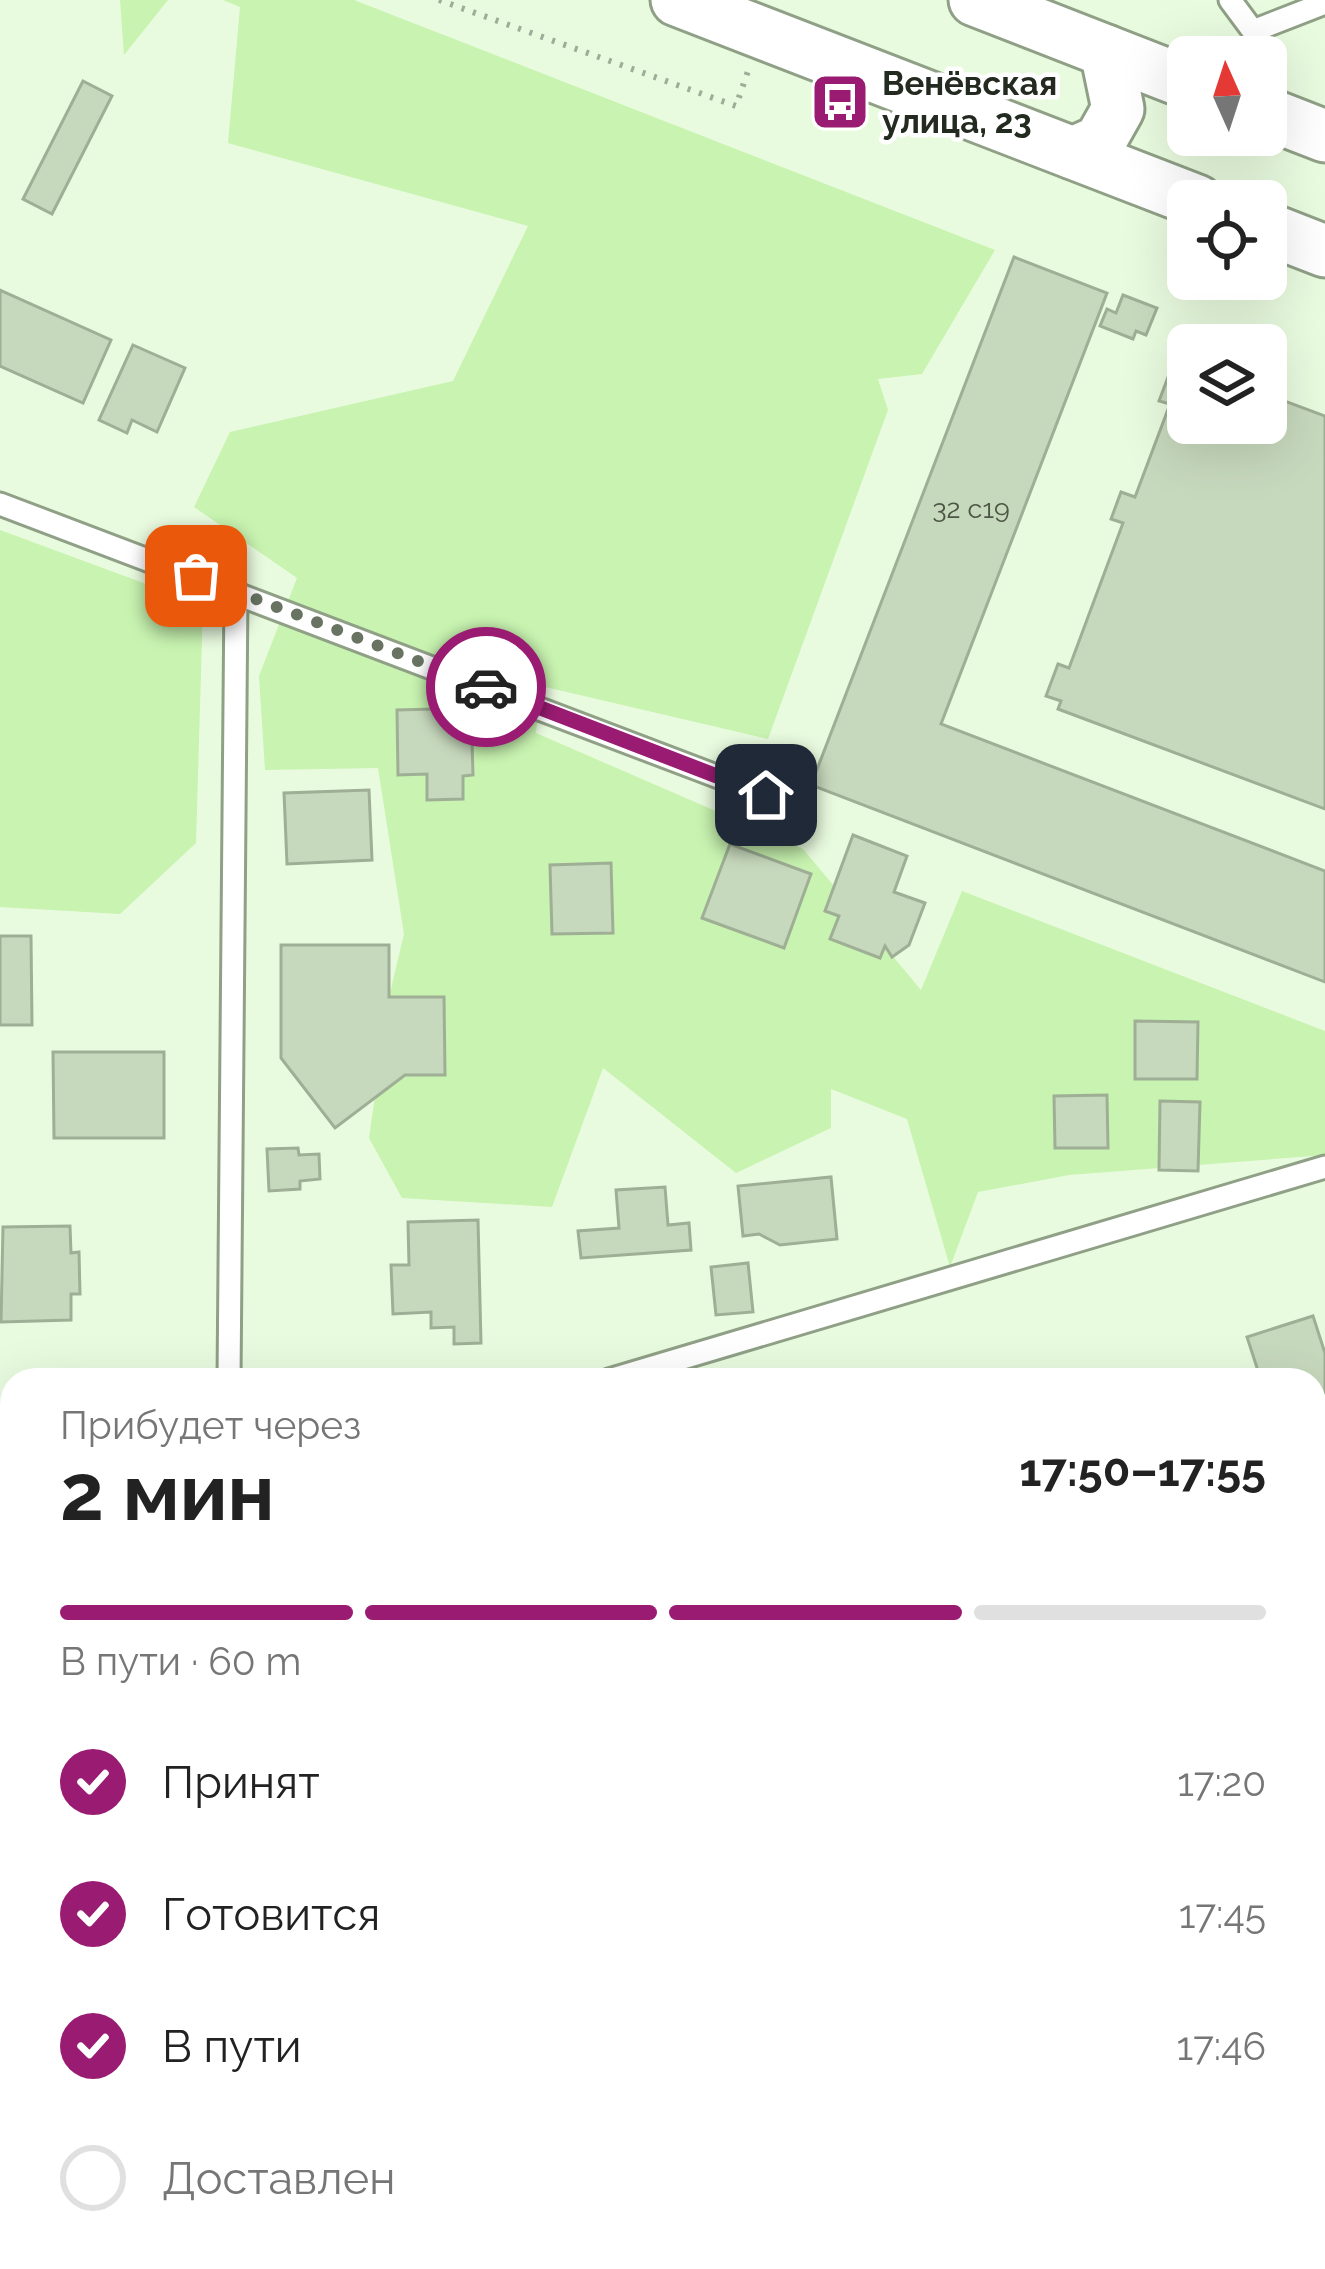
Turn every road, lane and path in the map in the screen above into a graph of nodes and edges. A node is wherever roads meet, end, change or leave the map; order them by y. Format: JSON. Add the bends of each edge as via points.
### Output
{"nodes":[{"id":1,"x":439,"y":0,"type":"edge"},
{"id":2,"x":677,"y":0,"type":"edge"},
{"id":3,"x":975,"y":0,"type":"edge"},
{"id":4,"x":1230,"y":0,"type":"edge"},
{"id":5,"x":1325,"y":3,"type":"edge"},
{"id":6,"x":1252,"y":31,"type":"junction"},
{"id":7,"x":1254,"y":36,"type":"edge"},
{"id":8,"x":1106,"y":51,"type":"junction"},
{"id":9,"x":1167,"y":75,"type":"edge"},
{"id":10,"x":736,"y":106,"type":"dead end"},
{"id":11,"x":1073,"y":153,"type":"junction"},
{"id":12,"x":1167,"y":190,"type":"edge"},
{"id":13,"x":1325,"y":202,"type":"edge"},
{"id":14,"x":1325,"y":219,"type":"edge"},
{"id":15,"x":1287,"y":236,"type":"edge"},
{"id":16,"x":1325,"y":251,"type":"edge"},
{"id":17,"x":0,"y":504,"type":"edge"},
{"id":18,"x":236,"y":591,"type":"junction"},
{"id":19,"x":766,"y":795,"type":"dead end"},
{"id":20,"x":1325,"y":1166,"type":"edge"},
{"id":21,"x":230,"y":1368,"type":"edge"},
{"id":22,"x":649,"y":1368,"type":"edge"}],
"edges":[{"from":1,"to":10,"type":"path"},
{"from":2,"to":11,"type":"street"},
{"from":3,"to":8,"type":"street"},
{"from":4,"to":6,"type":"lane"},
{"from":5,"to":6,"type":"lane"},
{"from":6,"to":7,"type":"lane"},
{"from":8,"to":9,"type":"street"},
{"from":8,"to":11,"type":"street","via":[[1118,109],[1100,141]]},
{"from":11,"to":12,"type":"street"},
{"from":13,"to":14,"type":"street"},
{"from":15,"to":16,"type":"street"},
{"from":17,"to":18,"type":"lane"},
{"from":18,"to":19,"type":"lane"},
{"from":18,"to":21,"type":"lane"},
{"from":20,"to":22,"type":"lane"}]}
